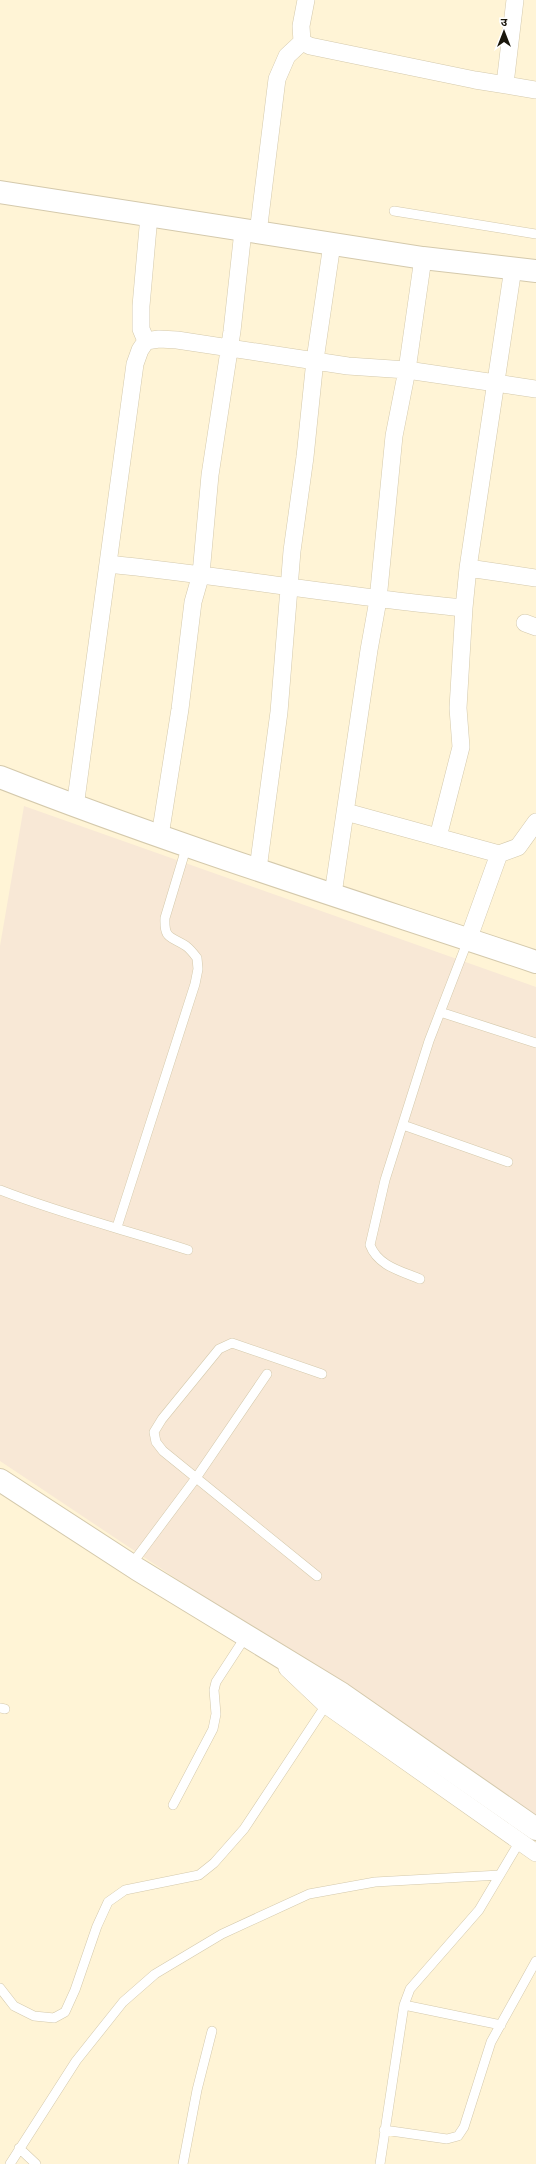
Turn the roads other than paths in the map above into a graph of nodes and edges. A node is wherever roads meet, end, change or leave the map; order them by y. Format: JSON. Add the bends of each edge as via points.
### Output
{"nodes":[{"id":1,"x":306,"y":0,"type":"edge"},
{"id":2,"x":515,"y":0,"type":"edge"},
{"id":3,"x":302,"y":42,"type":"junction"},
{"id":4,"x":505,"y":84,"type":"junction"},
{"id":5,"x":536,"y":90,"type":"edge"},
{"id":6,"x":0,"y":192,"type":"edge"},
{"id":7,"x":394,"y":211,"type":"dead end"},
{"id":8,"x":149,"y":216,"type":"junction"},
{"id":9,"x":250,"y":232,"type":"junction"},
{"id":10,"x":536,"y":234,"type":"edge"},
{"id":11,"x":332,"y":244,"type":"junction"},
{"id":12,"x":423,"y":258,"type":"junction"},
{"id":13,"x":513,"y":268,"type":"junction"},
{"id":14,"x":536,"y":271,"type":"edge"},
{"id":15,"x":146,"y":341,"type":"junction"},
{"id":16,"x":229,"y":348,"type":"junction"},
{"id":17,"x":316,"y":360,"type":"junction"},
{"id":18,"x":407,"y":370,"type":"junction"},
{"id":19,"x":495,"y":382,"type":"junction"},
{"id":20,"x":536,"y":390,"type":"edge"},
{"id":21,"x":108,"y":564,"type":"junction"},
{"id":22,"x":468,"y":568,"type":"junction"},
{"id":23,"x":201,"y":574,"type":"junction"},
{"id":24,"x":536,"y":578,"type":"edge"},
{"id":25,"x":290,"y":588,"type":"junction"},
{"id":26,"x":378,"y":600,"type":"junction"},
{"id":27,"x":464,"y":608,"type":"junction"},
{"id":28,"x":0,"y":777,"type":"edge"},
{"id":29,"x":75,"y":807,"type":"junction"},
{"id":30,"x":346,"y":812,"type":"junction"},
{"id":31,"x":536,"y":822,"type":"edge"},
{"id":32,"x":160,"y":836,"type":"junction"},
{"id":33,"x":438,"y":838,"type":"junction"},
{"id":34,"x":188,"y":845,"type":"junction"},
{"id":35,"x":499,"y":854,"type":"junction"},
{"id":36,"x":258,"y":870,"type":"junction"},
{"id":37,"x":333,"y":894,"type":"junction"},
{"id":38,"x":468,"y":940,"type":"junction"},
{"id":39,"x":536,"y":962,"type":"edge"},
{"id":40,"x":440,"y":1012,"type":"junction"},
{"id":41,"x":536,"y":1043,"type":"edge"},
{"id":42,"x":403,"y":1124,"type":"junction"},
{"id":43,"x":508,"y":1162,"type":"dead end"},
{"id":44,"x":0,"y":1190,"type":"edge"},
{"id":45,"x":117,"y":1227,"type":"junction"},
{"id":46,"x":188,"y":1250,"type":"dead end"},
{"id":47,"x":420,"y":1279,"type":"dead end"},
{"id":48,"x":268,"y":1374,"type":"dead end"},
{"id":49,"x":322,"y":1374,"type":"dead end"},
{"id":50,"x":196,"y":1478,"type":"junction"},
{"id":51,"x":0,"y":1480,"type":"edge"},
{"id":52,"x":131,"y":1565,"type":"junction"},
{"id":53,"x":317,"y":1576,"type":"dead end"},
{"id":54,"x":246,"y":1636,"type":"junction"},
{"id":55,"x":334,"y":1700,"type":"junction"},
{"id":56,"x":173,"y":1805,"type":"dead end"},
{"id":57,"x":528,"y":1835,"type":"edge"},
{"id":58,"x":536,"y":1853,"type":"edge"},
{"id":59,"x":500,"y":1875,"type":"junction"},
{"id":60,"x":536,"y":1961,"type":"edge"},
{"id":61,"x":0,"y":1988,"type":"edge"},
{"id":62,"x":404,"y":2005,"type":"junction"},
{"id":63,"x":501,"y":2025,"type":"junction"},
{"id":64,"x":212,"y":2031,"type":"dead end"},
{"id":65,"x":384,"y":2130,"type":"junction"},
{"id":66,"x":20,"y":2148,"type":"junction"},
{"id":67,"x":10,"y":2164,"type":"edge"},
{"id":68,"x":36,"y":2164,"type":"edge"},
{"id":69,"x":183,"y":2164,"type":"edge"},
{"id":70,"x":380,"y":2164,"type":"edge"}],
"edges":[{"from":1,"to":3,"type":"street","via":[[301,26]]},
{"from":2,"to":4,"type":"street"},
{"from":3,"to":4,"type":"street","via":[[475,80]]},
{"from":3,"to":9,"type":"street","via":[[287,56],[277,79]]},
{"from":4,"to":5,"type":"street"},
{"from":6,"to":8,"type":"street"},
{"from":7,"to":10,"type":"lane"},
{"from":8,"to":9,"type":"street"},
{"from":8,"to":15,"type":"street","via":[[141,306],[141,329]]},
{"from":9,"to":11,"type":"street"},
{"from":9,"to":16,"type":"street"},
{"from":11,"to":12,"type":"street"},
{"from":11,"to":17,"type":"street"},
{"from":12,"to":13,"type":"street"},
{"from":12,"to":18,"type":"street"},
{"from":13,"to":14,"type":"street"},
{"from":13,"to":19,"type":"street"},
{"from":15,"to":16,"type":"street","via":[[159,339]]},
{"from":15,"to":21,"type":"street","via":[[135,364]]},
{"from":16,"to":17,"type":"street"},
{"from":16,"to":23,"type":"street","via":[[210,475]]},
{"from":17,"to":18,"type":"street","via":[[348,366]]},
{"from":17,"to":25,"type":"street","via":[[306,457],[292,551]]},
{"from":18,"to":19,"type":"street"},
{"from":18,"to":26,"type":"street","via":[[394,436]]},
{"from":19,"to":20,"type":"street"},
{"from":19,"to":22,"type":"street"},
{"from":21,"to":23,"type":"street"},
{"from":21,"to":29,"type":"street"},
{"from":22,"to":24,"type":"street"},
{"from":22,"to":27,"type":"street"},
{"from":23,"to":25,"type":"street"},
{"from":23,"to":32,"type":"street","via":[[193,602],[180,709]]},
{"from":25,"to":26,"type":"street"},
{"from":25,"to":36,"type":"street","via":[[279,712]]},
{"from":26,"to":27,"type":"street"},
{"from":26,"to":30,"type":"street"},
{"from":27,"to":33,"type":"street","via":[[458,708],[461,747]]},
{"from":28,"to":29,"type":"street"},
{"from":29,"to":32,"type":"street"},
{"from":30,"to":33,"type":"street"},
{"from":30,"to":37,"type":"street"},
{"from":31,"to":35,"type":"street","via":[[518,847]]},
{"from":32,"to":34,"type":"street"},
{"from":33,"to":35,"type":"street"},
{"from":34,"to":36,"type":"street"},
{"from":34,"to":45,"type":"lane","via":[[165,918],[165,929],[169,938],[186,947],[198,958],[198,969]]},
{"from":35,"to":38,"type":"street"},
{"from":36,"to":37,"type":"street"},
{"from":37,"to":38,"type":"street"},
{"from":38,"to":39,"type":"street"},
{"from":38,"to":40,"type":"lane"},
{"from":40,"to":41,"type":"lane"},
{"from":40,"to":42,"type":"lane"},
{"from":42,"to":43,"type":"lane"},
{"from":42,"to":47,"type":"lane","via":[[385,1180],[370,1245],[374,1254],[383,1263]]},
{"from":44,"to":45,"type":"lane","via":[[45,1208]]},
{"from":45,"to":46,"type":"lane"},
{"from":48,"to":50,"type":"lane"},
{"from":49,"to":50,"type":"lane","via":[[232,1343],[219,1349],[154,1432],[156,1442],[163,1451]]},
{"from":50,"to":52,"type":"lane"},
{"from":50,"to":53,"type":"lane"},
{"from":51,"to":52,"type":"street"},
{"from":52,"to":54,"type":"street"},
{"from":54,"to":55,"type":"street"},
{"from":54,"to":56,"type":"lane","via":[[216,1682],[216,1714],[213,1729]]},
{"from":55,"to":57,"type":"street"},
{"from":55,"to":61,"type":"lane","via":[[244,1829],[214,1863],[199,1875],[125,1890],[108,1902],[96,1926],[65,2012],[54,2018],[34,2016],[14,2006]]},
{"from":57,"to":58,"type":"street"},
{"from":57,"to":59,"type":"lane"},
{"from":59,"to":62,"type":"lane","via":[[479,1910],[410,1989]]},
{"from":59,"to":66,"type":"lane","via":[[375,1882],[309,1894],[222,1934],[155,1974],[123,2002],[76,2061]]},
{"from":60,"to":63,"type":"lane"},
{"from":62,"to":63,"type":"lane"},
{"from":62,"to":65,"type":"lane"},
{"from":63,"to":65,"type":"lane","via":[[491,2042],[464,2127],[458,2136],[447,2139]]},
{"from":64,"to":69,"type":"lane","via":[[197,2090]]},
{"from":65,"to":70,"type":"lane"},
{"from":66,"to":67,"type":"lane"},
{"from":66,"to":68,"type":"lane"}]}
